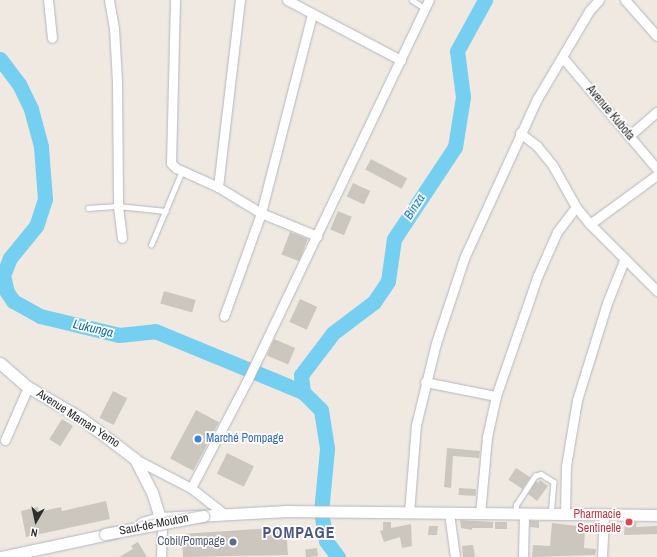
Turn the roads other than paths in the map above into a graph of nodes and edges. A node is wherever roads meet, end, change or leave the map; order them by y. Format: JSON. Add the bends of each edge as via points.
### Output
{"nodes":[{"id":1,"x":48,"y":0,"type":"edge"},
{"id":2,"x":108,"y":0,"type":"edge"},
{"id":3,"x":175,"y":0,"type":"edge"},
{"id":4,"x":240,"y":0,"type":"edge"},
{"id":5,"x":287,"y":0,"type":"edge"},
{"id":6,"x":412,"y":0,"type":"edge"},
{"id":7,"x":600,"y":0,"type":"edge"},
{"id":8,"x":625,"y":0,"type":"edge"},
{"id":9,"x":428,"y":4,"type":"edge"},
{"id":10,"x":312,"y":14,"type":"junction"},
{"id":11,"x":657,"y":36,"type":"edge"},
{"id":12,"x":52,"y":38,"type":"dead end"},
{"id":13,"x":563,"y":58,"type":"junction"},
{"id":14,"x":401,"y":60,"type":"junction"},
{"id":15,"x":657,"y":112,"type":"edge"},
{"id":16,"x":520,"y":133,"type":"junction"},
{"id":17,"x":629,"y":136,"type":"junction"},
{"id":18,"x":657,"y":169,"type":"edge"},
{"id":19,"x":182,"y":171,"type":"junction"},
{"id":20,"x":657,"y":175,"type":"edge"},
{"id":21,"x":218,"y":187,"type":"junction"},
{"id":22,"x":118,"y":206,"type":"junction"},
{"id":23,"x":576,"y":207,"type":"junction"},
{"id":24,"x":88,"y":208,"type":"dead end"},
{"id":25,"x":166,"y":211,"type":"junction"},
{"id":26,"x":261,"y":213,"type":"junction"},
{"id":27,"x":590,"y":224,"type":"junction"},
{"id":28,"x":317,"y":236,"type":"junction"},
{"id":29,"x":122,"y":238,"type":"dead end"},
{"id":30,"x":151,"y":245,"type":"dead end"},
{"id":31,"x":625,"y":258,"type":"junction"},
{"id":32,"x":657,"y":291,"type":"edge"},
{"id":33,"x":224,"y":316,"type":"dead end"},
{"id":34,"x":0,"y":363,"type":"edge"},
{"id":35,"x":426,"y":382,"type":"junction"},
{"id":36,"x":28,"y":387,"type":"junction"},
{"id":37,"x":496,"y":396,"type":"junction"},
{"id":38,"x":5,"y":440,"type":"dead end"},
{"id":39,"x":135,"y":459,"type":"junction"},
{"id":40,"x":191,"y":488,"type":"junction"},
{"id":41,"x":409,"y":512,"type":"junction"},
{"id":42,"x":223,"y":513,"type":"junction"},
{"id":43,"x":449,"y":513,"type":"junction"},
{"id":44,"x":519,"y":513,"type":"junction"},
{"id":45,"x":565,"y":513,"type":"junction"},
{"id":46,"x":480,"y":514,"type":"junction"},
{"id":47,"x":551,"y":514,"type":"junction"},
{"id":48,"x":604,"y":514,"type":"junction"},
{"id":49,"x":657,"y":515,"type":"edge"},
{"id":50,"x":203,"y":516,"type":"junction"},
{"id":51,"x":161,"y":523,"type":"junction"},
{"id":52,"x":105,"y":534,"type":"junction"},
{"id":53,"x":44,"y":552,"type":"edge"},
{"id":54,"x":1,"y":557,"type":"edge"},
{"id":55,"x":162,"y":557,"type":"edge"},
{"id":56,"x":455,"y":557,"type":"edge"},
{"id":57,"x":523,"y":557,"type":"edge"},
{"id":58,"x":602,"y":557,"type":"edge"}],
"edges":[{"from":1,"to":12,"type":"street"},
{"from":2,"to":22,"type":"street","via":[[114,28],[117,82]]},
{"from":3,"to":19,"type":"street","via":[[170,157],[171,163]]},
{"from":4,"to":21,"type":"street"},
{"from":5,"to":10,"type":"street"},
{"from":6,"to":9,"type":"lane"},
{"from":7,"to":13,"type":"street","via":[[589,11]]},
{"from":8,"to":11,"type":"street"},
{"from":9,"to":14,"type":"street"},
{"from":10,"to":14,"type":"street"},
{"from":10,"to":26,"type":"street"},
{"from":13,"to":16,"type":"street"},
{"from":13,"to":17,"type":"street","name":"Avenue Kubota"},
{"from":14,"to":28,"type":"street"},
{"from":15,"to":17,"type":"street"},
{"from":16,"to":23,"type":"street","via":[[537,146],[553,166]]},
{"from":16,"to":35,"type":"street","via":[[465,256]]},
{"from":17,"to":18,"type":"street","name":"Avenue Kubota"},
{"from":19,"to":21,"type":"street"},
{"from":19,"to":25,"type":"lane"},
{"from":20,"to":27,"type":"street"},
{"from":21,"to":26,"type":"street"},
{"from":22,"to":24,"type":"lane"},
{"from":22,"to":25,"type":"lane"},
{"from":22,"to":29,"type":"street"},
{"from":23,"to":27,"type":"street"},
{"from":23,"to":37,"type":"street","via":[[557,232],[538,275]]},
{"from":25,"to":30,"type":"lane"},
{"from":26,"to":28,"type":"street"},
{"from":26,"to":33,"type":"street"},
{"from":27,"to":31,"type":"street"},
{"from":28,"to":40,"type":"street","via":[[248,379]]},
{"from":31,"to":32,"type":"street"},
{"from":31,"to":45,"type":"street","via":[[607,303],[577,400],[566,466]]},
{"from":34,"to":36,"type":"street","name":"Avenue Maman Yemo"},
{"from":35,"to":37,"type":"street"},
{"from":35,"to":41,"type":"street","via":[[412,450]]},
{"from":36,"to":38,"type":"street"},
{"from":36,"to":39,"type":"street","name":"Avenue Maman Yemo","via":[[81,418]]},
{"from":37,"to":46,"type":"street","via":[[487,437]]},
{"from":39,"to":40,"type":"street"},
{"from":39,"to":51,"type":"street","name":"Avenue Maman Yemo","via":[[146,476]]},
{"from":40,"to":42,"type":"street"},
{"from":41,"to":42,"type":"street"},
{"from":41,"to":43,"type":"street"},
{"from":42,"to":50,"type":"street"},
{"from":43,"to":46,"type":"street"},
{"from":43,"to":56,"type":"street"},
{"from":44,"to":46,"type":"street"},
{"from":44,"to":47,"type":"street"},
{"from":44,"to":47,"type":"lane","via":[[516,505],[535,476],[541,474],[554,482]]},
{"from":44,"to":57,"type":"street"},
{"from":45,"to":47,"type":"street"},
{"from":45,"to":48,"type":"street"},
{"from":48,"to":49,"type":"street"},
{"from":48,"to":58,"type":"street"},
{"from":50,"to":51,"type":"street"},
{"from":50,"to":52,"type":"street","name":"Saut-de-Mouton","bridge":true},
{"from":51,"to":52,"type":"street"},
{"from":51,"to":55,"type":"street"},
{"from":52,"to":53,"type":"street"},
{"from":53,"to":54,"type":"street"}]}
